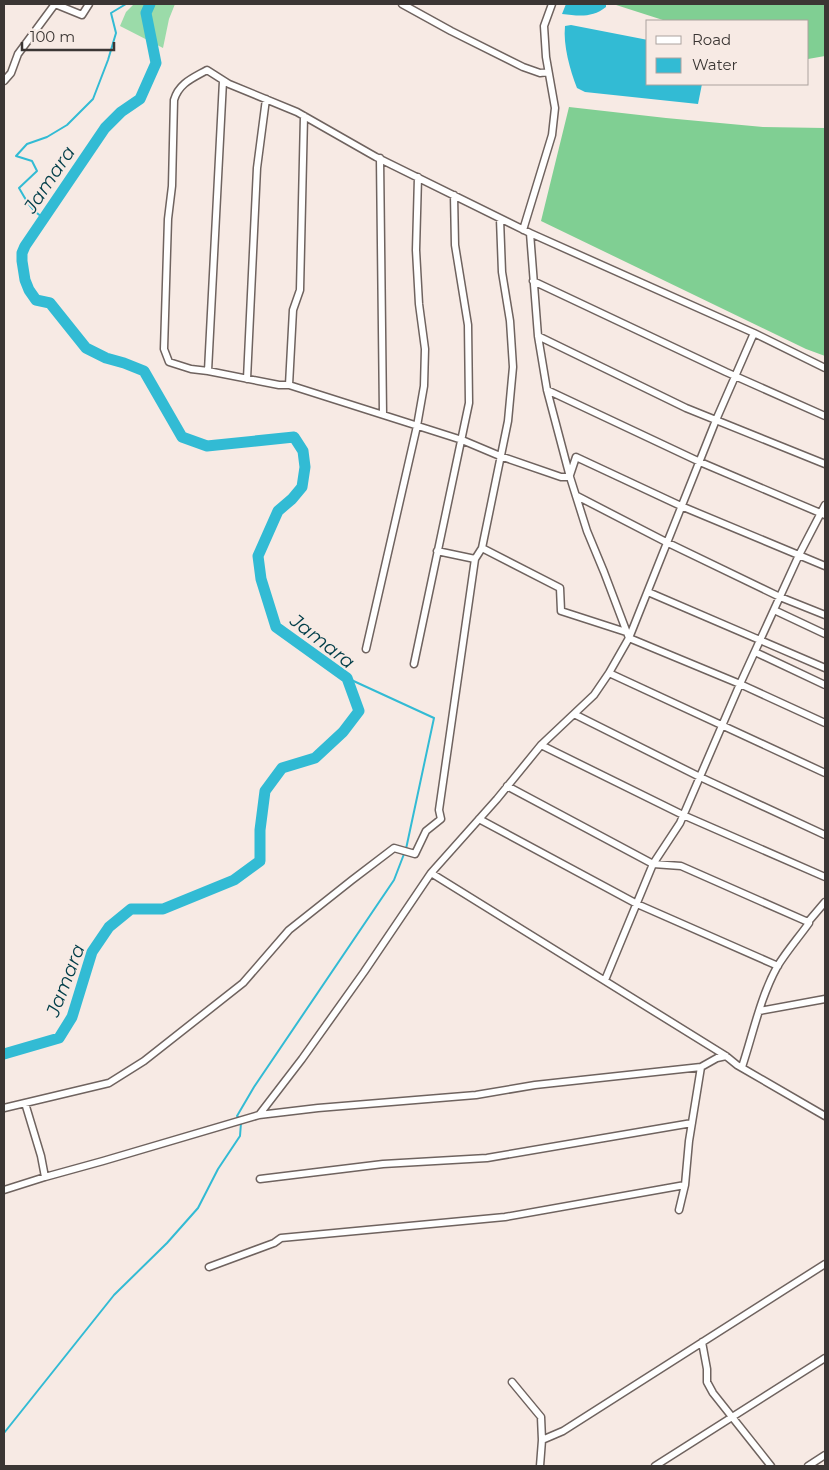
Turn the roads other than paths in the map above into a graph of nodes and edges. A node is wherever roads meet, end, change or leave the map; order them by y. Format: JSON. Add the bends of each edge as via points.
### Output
{"nodes":[{"id":1,"x":55,"y":4,"type":"edge"},
{"id":2,"x":89,"y":4,"type":"edge"},
{"id":3,"x":402,"y":4,"type":"edge"},
{"id":4,"x":552,"y":4,"type":"edge"},
{"id":5,"x":548,"y":72,"type":"junction"},
{"id":6,"x":4,"y":81,"type":"edge"},
{"id":7,"x":223,"y":81,"type":"junction"},
{"id":8,"x":266,"y":99,"type":"junction"},
{"id":9,"x":304,"y":116,"type":"junction"},
{"id":10,"x":380,"y":158,"type":"junction"},
{"id":11,"x":418,"y":177,"type":"junction"},
{"id":12,"x":454,"y":196,"type":"junction"},
{"id":13,"x":500,"y":219,"type":"junction"},
{"id":14,"x":523,"y":230,"type":"junction"},
{"id":15,"x":530,"y":233,"type":"junction"},
{"id":16,"x":533,"y":282,"type":"junction"},
{"id":17,"x":754,"y":333,"type":"junction"},
{"id":18,"x":538,"y":336,"type":"junction"},
{"id":19,"x":825,"y":368,"type":"edge"},
{"id":20,"x":208,"y":371,"type":"junction"},
{"id":21,"x":735,"y":376,"type":"junction"},
{"id":22,"x":247,"y":379,"type":"junction"},
{"id":23,"x":289,"y":385,"type":"junction"},
{"id":24,"x":547,"y":390,"type":"junction"},
{"id":25,"x":383,"y":414,"type":"junction"},
{"id":26,"x":825,"y":416,"type":"edge"},
{"id":27,"x":716,"y":420,"type":"junction"},
{"id":28,"x":417,"y":426,"type":"junction"},
{"id":29,"x":462,"y":440,"type":"junction"},
{"id":30,"x":500,"y":456,"type":"junction"},
{"id":31,"x":700,"y":462,"type":"junction"},
{"id":32,"x":825,"y":464,"type":"edge"},
{"id":33,"x":570,"y":477,"type":"junction"},
{"id":34,"x":576,"y":496,"type":"junction"},
{"id":35,"x":825,"y":505,"type":"edge"},
{"id":36,"x":681,"y":506,"type":"junction"},
{"id":37,"x":823,"y":514,"type":"edge"},
{"id":38,"x":666,"y":542,"type":"junction"},
{"id":39,"x":482,"y":548,"type":"junction"},
{"id":40,"x":437,"y":551,"type":"junction"},
{"id":41,"x":800,"y":555,"type":"junction"},
{"id":42,"x":475,"y":559,"type":"junction"},
{"id":43,"x":825,"y":566,"type":"edge"},
{"id":44,"x":648,"y":592,"type":"junction"},
{"id":45,"x":780,"y":597,"type":"junction"},
{"id":46,"x":774,"y":610,"type":"junction"},
{"id":47,"x":825,"y":616,"type":"edge"},
{"id":48,"x":825,"y":634,"type":"edge"},
{"id":49,"x":628,"y":635,"type":"junction"},
{"id":50,"x":760,"y":640,"type":"junction"},
{"id":51,"x":366,"y":649,"type":"dead end"},
{"id":52,"x":754,"y":652,"type":"junction"},
{"id":53,"x":414,"y":664,"type":"dead end"},
{"id":54,"x":825,"y":668,"type":"edge"},
{"id":55,"x":609,"y":673,"type":"junction"},
{"id":56,"x":740,"y":684,"type":"junction"},
{"id":57,"x":825,"y":686,"type":"edge"},
{"id":58,"x":574,"y":714,"type":"junction"},
{"id":59,"x":825,"y":723,"type":"edge"},
{"id":60,"x":722,"y":725,"type":"junction"},
{"id":61,"x":541,"y":745,"type":"junction"},
{"id":62,"x":825,"y":773,"type":"edge"},
{"id":63,"x":700,"y":776,"type":"junction"},
{"id":64,"x":508,"y":786,"type":"junction"},
{"id":65,"x":683,"y":815,"type":"junction"},
{"id":66,"x":479,"y":819,"type":"junction"},
{"id":67,"x":825,"y":835,"type":"edge"},
{"id":68,"x":653,"y":864,"type":"junction"},
{"id":69,"x":431,"y":873,"type":"junction"},
{"id":70,"x":825,"y":877,"type":"edge"},
{"id":71,"x":825,"y":902,"type":"edge"},
{"id":72,"x":637,"y":904,"type":"junction"},
{"id":73,"x":810,"y":923,"type":"junction"},
{"id":74,"x":778,"y":966,"type":"junction"},
{"id":75,"x":605,"y":980,"type":"junction"},
{"id":76,"x":825,"y":999,"type":"edge"},
{"id":77,"x":759,"y":1011,"type":"junction"},
{"id":78,"x":726,"y":1056,"type":"junction"},
{"id":79,"x":701,"y":1067,"type":"junction"},
{"id":80,"x":742,"y":1067,"type":"junction"},
{"id":81,"x":25,"y":1103,"type":"junction"},
{"id":82,"x":4,"y":1108,"type":"edge"},
{"id":83,"x":259,"y":1115,"type":"junction"},
{"id":84,"x":825,"y":1116,"type":"edge"},
{"id":85,"x":692,"y":1123,"type":"junction"},
{"id":86,"x":45,"y":1176,"type":"junction"},
{"id":87,"x":260,"y":1179,"type":"dead end"},
{"id":88,"x":685,"y":1185,"type":"junction"},
{"id":89,"x":4,"y":1190,"type":"edge"},
{"id":90,"x":679,"y":1210,"type":"dead end"},
{"id":91,"x":825,"y":1264,"type":"edge"},
{"id":92,"x":209,"y":1267,"type":"dead end"},
{"id":93,"x":702,"y":1342,"type":"junction"},
{"id":94,"x":825,"y":1358,"type":"edge"},
{"id":95,"x":512,"y":1382,"type":"dead end"},
{"id":96,"x":732,"y":1418,"type":"junction"},
{"id":97,"x":542,"y":1440,"type":"junction"},
{"id":98,"x":825,"y":1454,"type":"edge"},
{"id":99,"x":540,"y":1466,"type":"edge"},
{"id":100,"x":655,"y":1466,"type":"edge"},
{"id":101,"x":771,"y":1466,"type":"edge"},
{"id":102,"x":808,"y":1466,"type":"edge"}],
"edges":[{"from":1,"to":2,"type":"street","via":[[82,15]]},
{"from":1,"to":6,"type":"street","via":[[18,54],[11,73]]},
{"from":3,"to":5,"type":"street","via":[[523,67],[540,73]]},
{"from":4,"to":5,"type":"street","via":[[544,26]]},
{"from":5,"to":14,"type":"street","via":[[555,108],[552,135]]},
{"from":7,"to":8,"type":"street"},
{"from":7,"to":20,"type":"street"},
{"from":7,"to":20,"type":"street","via":[[207,70],[176,91],[174,100],[164,349],[169,362]]},
{"from":8,"to":9,"type":"street"},
{"from":8,"to":22,"type":"street","via":[[257,168]]},
{"from":9,"to":10,"type":"street"},
{"from":9,"to":23,"type":"street","via":[[300,290],[294,310]]},
{"from":10,"to":11,"type":"street"},
{"from":10,"to":25,"type":"street"},
{"from":11,"to":12,"type":"street"},
{"from":11,"to":28,"type":"street","via":[[416,250],[425,349],[424,386]]},
{"from":12,"to":13,"type":"street"},
{"from":12,"to":29,"type":"street","via":[[455,245],[468,326],[469,402]]},
{"from":13,"to":14,"type":"street"},
{"from":13,"to":30,"type":"street","via":[[502,272],[513,367],[508,421]]},
{"from":14,"to":15,"type":"street"},
{"from":15,"to":16,"type":"street"},
{"from":15,"to":17,"type":"street"},
{"from":16,"to":18,"type":"street"},
{"from":16,"to":21,"type":"street"},
{"from":17,"to":19,"type":"street"},
{"from":17,"to":21,"type":"street"},
{"from":18,"to":24,"type":"street"},
{"from":18,"to":27,"type":"street"},
{"from":20,"to":22,"type":"street"},
{"from":21,"to":26,"type":"street"},
{"from":21,"to":27,"type":"street"},
{"from":22,"to":23,"type":"street"},
{"from":23,"to":25,"type":"street"},
{"from":24,"to":31,"type":"street"},
{"from":24,"to":33,"type":"street"},
{"from":25,"to":28,"type":"street"},
{"from":27,"to":31,"type":"street"},
{"from":27,"to":32,"type":"street"},
{"from":28,"to":29,"type":"street"},
{"from":28,"to":51,"type":"street"},
{"from":29,"to":30,"type":"street"},
{"from":29,"to":40,"type":"street"},
{"from":30,"to":33,"type":"street","via":[[561,477]]},
{"from":30,"to":39,"type":"street"},
{"from":31,"to":36,"type":"street"},
{"from":31,"to":37,"type":"street"},
{"from":33,"to":34,"type":"street"},
{"from":33,"to":36,"type":"street","via":[[576,457]]},
{"from":34,"to":38,"type":"street"},
{"from":34,"to":49,"type":"street"},
{"from":35,"to":37,"type":"street"},
{"from":36,"to":38,"type":"street"},
{"from":36,"to":41,"type":"street"},
{"from":37,"to":41,"type":"street"},
{"from":38,"to":44,"type":"street"},
{"from":38,"to":45,"type":"street"},
{"from":39,"to":42,"type":"street"},
{"from":39,"to":49,"type":"street","via":[[560,588],[561,611]]},
{"from":40,"to":42,"type":"street"},
{"from":40,"to":53,"type":"street"},
{"from":41,"to":43,"type":"street"},
{"from":41,"to":45,"type":"street"},
{"from":42,"to":81,"type":"street","via":[[441,819],[426,831],[415,854],[394,848],[352,880],[289,930],[243,983],[144,1061],[109,1083]]},
{"from":44,"to":49,"type":"street"},
{"from":44,"to":50,"type":"street"},
{"from":45,"to":46,"type":"street"},
{"from":45,"to":47,"type":"street"},
{"from":46,"to":48,"type":"street"},
{"from":46,"to":50,"type":"street"},
{"from":49,"to":55,"type":"street"},
{"from":49,"to":56,"type":"street"},
{"from":50,"to":52,"type":"street"},
{"from":50,"to":54,"type":"street"},
{"from":52,"to":56,"type":"street"},
{"from":52,"to":57,"type":"street"},
{"from":55,"to":58,"type":"street","via":[[594,695]]},
{"from":55,"to":60,"type":"street"},
{"from":56,"to":59,"type":"street"},
{"from":56,"to":60,"type":"street"},
{"from":58,"to":61,"type":"street"},
{"from":58,"to":63,"type":"street"},
{"from":60,"to":62,"type":"street"},
{"from":60,"to":63,"type":"street"},
{"from":61,"to":64,"type":"street"},
{"from":61,"to":65,"type":"street"},
{"from":63,"to":65,"type":"street"},
{"from":63,"to":67,"type":"street"},
{"from":64,"to":66,"type":"street"},
{"from":64,"to":68,"type":"street"},
{"from":65,"to":68,"type":"street"},
{"from":65,"to":70,"type":"street"},
{"from":66,"to":69,"type":"street"},
{"from":66,"to":72,"type":"street"},
{"from":68,"to":72,"type":"street"},
{"from":68,"to":73,"type":"street","via":[[681,866]]},
{"from":69,"to":75,"type":"street"},
{"from":69,"to":83,"type":"street","via":[[336,1012]]},
{"from":71,"to":73,"type":"street"},
{"from":72,"to":74,"type":"street"},
{"from":72,"to":75,"type":"street"},
{"from":73,"to":74,"type":"street"},
{"from":74,"to":77,"type":"street"},
{"from":75,"to":78,"type":"street"},
{"from":76,"to":77,"type":"street"},
{"from":77,"to":80,"type":"street"},
{"from":78,"to":79,"type":"street"},
{"from":78,"to":80,"type":"street"},
{"from":79,"to":83,"type":"street","via":[[535,1085],[476,1095]]},
{"from":79,"to":85,"type":"street"},
{"from":80,"to":84,"type":"street"},
{"from":81,"to":82,"type":"street"},
{"from":81,"to":86,"type":"street"},
{"from":83,"to":86,"type":"street"},
{"from":85,"to":87,"type":"street","via":[[487,1158],[383,1164]]},
{"from":85,"to":88,"type":"street"},
{"from":86,"to":89,"type":"street"},
{"from":88,"to":90,"type":"street"},
{"from":88,"to":92,"type":"street","via":[[505,1218],[281,1238]]},
{"from":91,"to":93,"type":"street"},
{"from":93,"to":96,"type":"street","via":[[707,1382]]},
{"from":93,"to":97,"type":"street"},
{"from":94,"to":96,"type":"street"},
{"from":95,"to":97,"type":"street","via":[[541,1417]]},
{"from":96,"to":100,"type":"street"},
{"from":96,"to":101,"type":"street"},
{"from":97,"to":99,"type":"street"},
{"from":98,"to":102,"type":"street"}]}
